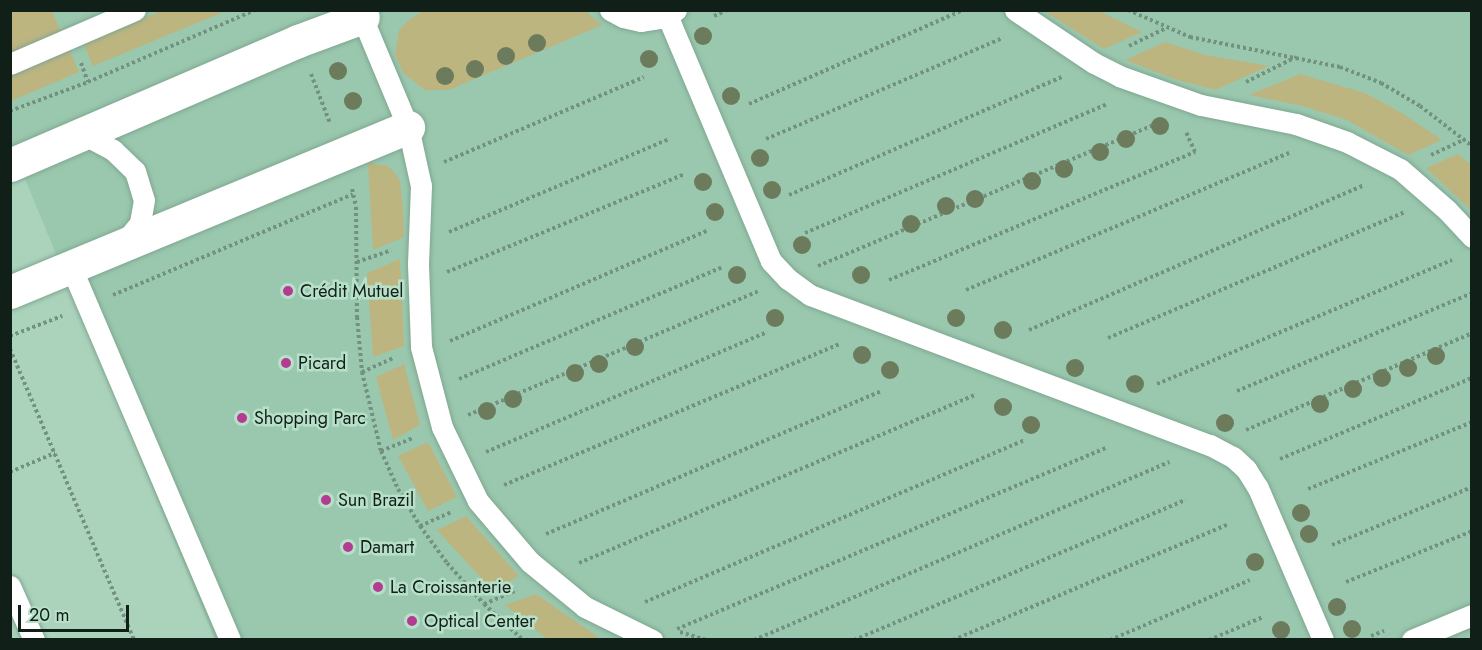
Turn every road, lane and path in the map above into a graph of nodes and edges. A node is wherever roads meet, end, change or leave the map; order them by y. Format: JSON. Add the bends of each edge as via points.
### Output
{"nodes":[{"id":1,"x":135,"y":10,"type":"edge"},
{"id":2,"x":255,"y":10,"type":"edge"},
{"id":3,"x":610,"y":10,"type":"edge"},
{"id":4,"x":727,"y":10,"type":"edge"},
{"id":5,"x":963,"y":10,"type":"edge"},
{"id":6,"x":1014,"y":10,"type":"edge"},
{"id":7,"x":1128,"y":10,"type":"edge"},
{"id":8,"x":671,"y":13,"type":"edge"},
{"id":9,"x":361,"y":14,"type":"edge"},
{"id":10,"x":714,"y":16,"type":"dead end"},
{"id":11,"x":1012,"y":34,"type":"dead end"},
{"id":12,"x":298,"y":41,"type":"junction"},
{"id":13,"x":1296,"y":57,"type":"junction"},
{"id":14,"x":1094,"y":63,"type":"junction"},
{"id":15,"x":10,"y":64,"type":"edge"},
{"id":16,"x":644,"y":77,"type":"dead end"},
{"id":17,"x":1111,"y":103,"type":"dead end"},
{"id":18,"x":749,"y":104,"type":"dead end"},
{"id":19,"x":1201,"y":105,"type":"junction"},
{"id":20,"x":10,"y":111,"type":"edge"},
{"id":21,"x":1171,"y":117,"type":"junction"},
{"id":22,"x":408,"y":127,"type":"junction"},
{"id":23,"x":83,"y":134,"type":"junction"},
{"id":24,"x":669,"y":138,"type":"dead end"},
{"id":25,"x":766,"y":139,"type":"dead end"},
{"id":26,"x":1472,"y":146,"type":"edge"},
{"id":27,"x":1293,"y":151,"type":"dead end"},
{"id":28,"x":342,"y":154,"type":"junction"},
{"id":29,"x":441,"y":163,"type":"dead end"},
{"id":30,"x":10,"y":165,"type":"edge"},
{"id":31,"x":1400,"y":170,"type":"junction"},
{"id":32,"x":685,"y":174,"type":"dead end"},
{"id":33,"x":353,"y":194,"type":"junction"},
{"id":34,"x":789,"y":195,"type":"dead end"},
{"id":35,"x":1416,"y":208,"type":"dead end"},
{"id":36,"x":707,"y":231,"type":"dead end"},
{"id":37,"x":805,"y":233,"type":"dead end"},
{"id":38,"x":1472,"y":237,"type":"edge"},
{"id":39,"x":421,"y":240,"type":"junction"},
{"id":40,"x":122,"y":246,"type":"junction"},
{"id":41,"x":1460,"y":255,"type":"dead end"},
{"id":42,"x":71,"y":267,"type":"junction"},
{"id":43,"x":721,"y":268,"type":"dead end"},
{"id":44,"x":438,"y":276,"type":"dead end"},
{"id":45,"x":788,"y":279,"type":"junction"},
{"id":46,"x":889,"y":280,"type":"dead end"},
{"id":47,"x":966,"y":290,"type":"dead end"},
{"id":48,"x":10,"y":292,"type":"edge"},
{"id":49,"x":1472,"y":293,"type":"edge"},
{"id":50,"x":87,"y":306,"type":"junction"},
{"id":51,"x":1029,"y":330,"type":"dead end"},
{"id":52,"x":768,"y":332,"type":"dead end"},
{"id":53,"x":1472,"y":333,"type":"edge"},
{"id":54,"x":10,"y":336,"type":"edge"},
{"id":55,"x":1107,"y":338,"type":"dead end"},
{"id":56,"x":839,"y":344,"type":"dead end"},
{"id":57,"x":421,"y":347,"type":"junction"},
{"id":58,"x":10,"y":349,"type":"edge"},
{"id":59,"x":1472,"y":378,"type":"edge"},
{"id":60,"x":448,"y":383,"type":"dead end"},
{"id":61,"x":1157,"y":384,"type":"dead end"},
{"id":62,"x":882,"y":392,"type":"dead end"},
{"id":63,"x":1237,"y":392,"type":"dead end"},
{"id":64,"x":974,"y":395,"type":"dead end"},
{"id":65,"x":1472,"y":422,"type":"edge"},
{"id":66,"x":442,"y":427,"type":"junction"},
{"id":67,"x":1025,"y":440,"type":"dead end"},
{"id":68,"x":1210,"y":445,"type":"junction"},
{"id":69,"x":1105,"y":448,"type":"dead end"},
{"id":70,"x":381,"y":451,"type":"junction"},
{"id":71,"x":55,"y":453,"type":"junction"},
{"id":72,"x":476,"y":456,"type":"dead end"},
{"id":73,"x":1280,"y":459,"type":"dead end"},
{"id":74,"x":10,"y":472,"type":"edge"},
{"id":75,"x":1472,"y":487,"type":"edge"},
{"id":76,"x":1308,"y":489,"type":"dead end"},
{"id":77,"x":1186,"y":500,"type":"dead end"},
{"id":78,"x":478,"y":501,"type":"junction"},
{"id":79,"x":1229,"y":524,"type":"dead end"},
{"id":80,"x":1472,"y":531,"type":"edge"},
{"id":81,"x":545,"y":535,"type":"dead end"},
{"id":82,"x":1332,"y":545,"type":"dead end"},
{"id":83,"x":547,"y":578,"type":"junction"},
{"id":84,"x":1250,"y":580,"type":"dead end"},
{"id":85,"x":1346,"y":582,"type":"dead end"},
{"id":86,"x":10,"y":586,"type":"edge"},
{"id":87,"x":638,"y":605,"type":"dead end"},
{"id":88,"x":1472,"y":615,"type":"edge"},
{"id":89,"x":1263,"y":617,"type":"dead end"},
{"id":90,"x":34,"y":639,"type":"edge"},
{"id":91,"x":134,"y":639,"type":"edge"},
{"id":92,"x":230,"y":639,"type":"edge"},
{"id":93,"x":523,"y":639,"type":"edge"},
{"id":94,"x":652,"y":639,"type":"edge"},
{"id":95,"x":707,"y":639,"type":"edge"},
{"id":96,"x":754,"y":639,"type":"edge"},
{"id":97,"x":854,"y":639,"type":"edge"},
{"id":98,"x":953,"y":639,"type":"edge"},
{"id":99,"x":1110,"y":639,"type":"edge"},
{"id":100,"x":1209,"y":639,"type":"edge"},
{"id":101,"x":1323,"y":639,"type":"edge"},
{"id":102,"x":1412,"y":639,"type":"edge"}],
"edges":[{"from":1,"to":15,"type":"lane"},
{"from":2,"to":20,"type":"path"},
{"from":3,"to":8,"type":"lane","via":[[641,21]]},
{"from":4,"to":10,"type":"path"},
{"from":5,"to":18,"type":"path"},
{"from":6,"to":14,"type":"lane"},
{"from":7,"to":13,"type":"path","via":[[1190,37]]},
{"from":8,"to":45,"type":"lane","via":[[771,261]]},
{"from":9,"to":12,"type":"street"},
{"from":9,"to":22,"type":"lane"},
{"from":11,"to":25,"type":"path"},
{"from":12,"to":23,"type":"street"},
{"from":12,"to":28,"type":"path"},
{"from":13,"to":19,"type":"path"},
{"from":13,"to":26,"type":"path","via":[[1340,67],[1381,84],[1420,106]]},
{"from":14,"to":19,"type":"lane"},
{"from":14,"to":34,"type":"path"},
{"from":16,"to":29,"type":"path"},
{"from":17,"to":37,"type":"path"},
{"from":19,"to":21,"type":"path"},
{"from":19,"to":31,"type":"lane","via":[[1296,124],[1347,142]]},
{"from":21,"to":45,"type":"path"},
{"from":21,"to":46,"type":"path","via":[[1181,121],[1195,152]]},
{"from":22,"to":28,"type":"street"},
{"from":22,"to":39,"type":"lane","via":[[421,186]]},
{"from":23,"to":30,"type":"street"},
{"from":23,"to":40,"type":"lane","via":[[113,150],[135,171],[144,200],[140,223]]},
{"from":24,"to":39,"type":"path","via":[[446,234]]},
{"from":27,"to":47,"type":"path"},
{"from":28,"to":33,"type":"path"},
{"from":28,"to":40,"type":"street"},
{"from":31,"to":38,"type":"lane"},
{"from":31,"to":51,"type":"path"},
{"from":32,"to":44,"type":"path"},
{"from":33,"to":50,"type":"path"},
{"from":33,"to":70,"type":"path","via":[[362,372]]},
{"from":35,"to":55,"type":"path"},
{"from":36,"to":57,"type":"path","via":[[442,344]]},
{"from":39,"to":57,"type":"lane"},
{"from":40,"to":42,"type":"street"},
{"from":41,"to":61,"type":"path"},
{"from":42,"to":48,"type":"street"},
{"from":42,"to":50,"type":"lane"},
{"from":43,"to":60,"type":"path"},
{"from":45,"to":66,"type":"path"},
{"from":45,"to":68,"type":"lane","via":[[810,295]]},
{"from":49,"to":63,"type":"path"},
{"from":50,"to":54,"type":"path"},
{"from":50,"to":92,"type":"lane"},
{"from":52,"to":72,"type":"path"},
{"from":53,"to":68,"type":"path"},
{"from":56,"to":78,"type":"path","via":[[494,489]]},
{"from":57,"to":66,"type":"lane"},
{"from":58,"to":71,"type":"path"},
{"from":59,"to":73,"type":"path"},
{"from":62,"to":81,"type":"path"},
{"from":64,"to":83,"type":"path"},
{"from":65,"to":76,"type":"path"},
{"from":66,"to":70,"type":"path"},
{"from":66,"to":78,"type":"lane"},
{"from":67,"to":87,"type":"path"},
{"from":68,"to":96,"type":"path"},
{"from":68,"to":101,"type":"lane","via":[[1233,457],[1258,488]]},
{"from":69,"to":95,"type":"path","via":[[675,630]]},
{"from":70,"to":93,"type":"path","via":[[398,489],[447,563]]},
{"from":71,"to":74,"type":"path"},
{"from":71,"to":91,"type":"path"},
{"from":75,"to":82,"type":"path"},
{"from":77,"to":97,"type":"path"},
{"from":78,"to":83,"type":"lane"},
{"from":79,"to":98,"type":"path"},
{"from":80,"to":85,"type":"path"},
{"from":83,"to":94,"type":"lane","via":[[585,607]]},
{"from":84,"to":99,"type":"path"},
{"from":86,"to":90,"type":"lane"},
{"from":88,"to":102,"type":"lane"},
{"from":89,"to":100,"type":"path"}]}
